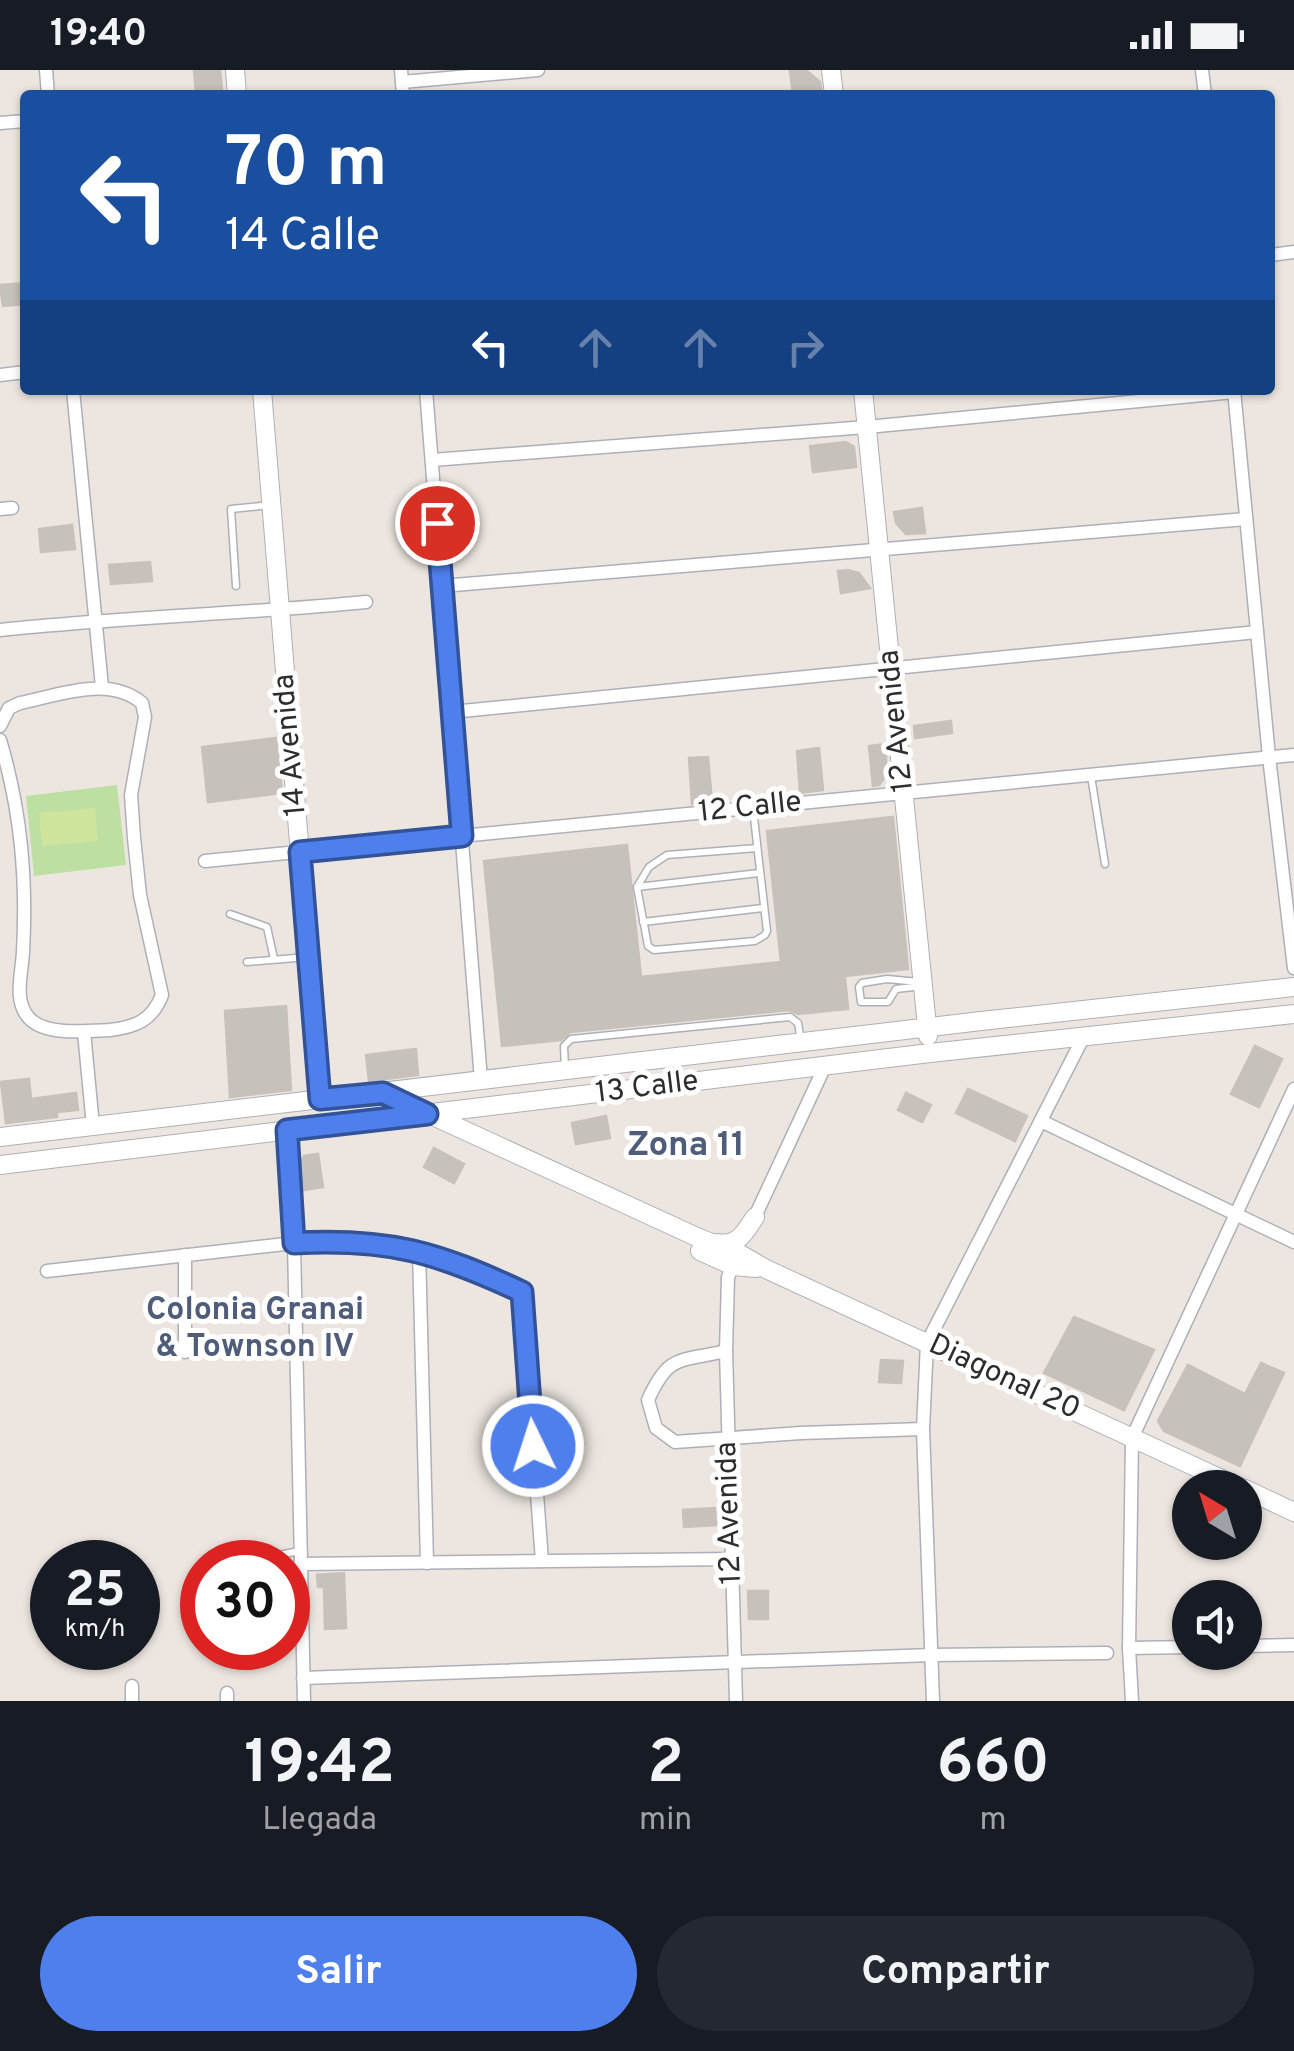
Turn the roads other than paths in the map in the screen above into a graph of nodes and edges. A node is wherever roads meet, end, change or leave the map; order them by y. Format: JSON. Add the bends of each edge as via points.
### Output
{"nodes":[{"id":1,"x":538,"y":70,"type":"edge"},
{"id":2,"x":402,"y":82,"type":"edge"},
{"id":3,"x":74,"y":395,"type":"edge"},
{"id":4,"x":262,"y":395,"type":"edge"},
{"id":5,"x":426,"y":395,"type":"edge"},
{"id":6,"x":864,"y":395,"type":"edge"},
{"id":7,"x":1193,"y":395,"type":"edge"},
{"id":8,"x":1234,"y":395,"type":"edge"},
{"id":9,"x":867,"y":427,"type":"junction"},
{"id":10,"x":432,"y":460,"type":"junction"},
{"id":11,"x":271,"y":505,"type":"junction"},
{"id":12,"x":1246,"y":519,"type":"junction"},
{"id":13,"x":880,"y":551,"type":"junction"},
{"id":14,"x":236,"y":586,"type":"dead end"},
{"id":15,"x":442,"y":586,"type":"junction"},
{"id":16,"x":366,"y":602,"type":"dead end"},
{"id":17,"x":280,"y":610,"type":"junction"},
{"id":18,"x":96,"y":620,"type":"junction"},
{"id":19,"x":0,"y":630,"type":"edge"},
{"id":20,"x":1257,"y":632,"type":"junction"},
{"id":21,"x":891,"y":668,"type":"junction"},
{"id":22,"x":102,"y":687,"type":"junction"},
{"id":23,"x":452,"y":712,"type":"junction"},
{"id":24,"x":0,"y":723,"type":"edge"},
{"id":25,"x":0,"y":740,"type":"edge"},
{"id":26,"x":1294,"y":755,"type":"edge"},
{"id":27,"x":1269,"y":757,"type":"junction"},
{"id":28,"x":1090,"y":775,"type":"junction"},
{"id":29,"x":904,"y":793,"type":"junction"},
{"id":30,"x":752,"y":808,"type":"junction"},
{"id":31,"x":462,"y":836,"type":"junction"},
{"id":32,"x":757,"y":848,"type":"junction"},
{"id":33,"x":300,"y":852,"type":"junction"},
{"id":34,"x":206,"y":861,"type":"dead end"},
{"id":35,"x":1106,"y":864,"type":"dead end"},
{"id":36,"x":759,"y":873,"type":"junction"},
{"id":37,"x":638,"y":887,"type":"junction"},
{"id":38,"x":763,"y":908,"type":"junction"},
{"id":39,"x":230,"y":914,"type":"dead end"},
{"id":40,"x":643,"y":922,"type":"junction"},
{"id":41,"x":308,"y":957,"type":"junction"},
{"id":42,"x":274,"y":959,"type":"junction"},
{"id":43,"x":247,"y":962,"type":"dead end"},
{"id":44,"x":1294,"y":968,"type":"edge"},
{"id":45,"x":923,"y":984,"type":"junction"},
{"id":46,"x":1294,"y":987,"type":"edge"},
{"id":47,"x":1294,"y":1014,"type":"edge"},
{"id":48,"x":927,"y":1027,"type":"junction"},
{"id":49,"x":84,"y":1032,"type":"junction"},
{"id":50,"x":1084,"y":1036,"type":"junction"},
{"id":51,"x":800,"y":1042,"type":"junction"},
{"id":52,"x":930,"y":1053,"type":"junction"},
{"id":53,"x":825,"y":1066,"type":"junction"},
{"id":54,"x":565,"y":1070,"type":"junction"},
{"id":55,"x":481,"y":1080,"type":"junction"},
{"id":56,"x":1294,"y":1089,"type":"edge"},
{"id":57,"x":383,"y":1093,"type":"junction"},
{"id":58,"x":320,"y":1099,"type":"junction"},
{"id":59,"x":418,"y":1115,"type":"junction"},
{"id":60,"x":1041,"y":1120,"type":"junction"},
{"id":61,"x":93,"y":1126,"type":"junction"},
{"id":62,"x":287,"y":1130,"type":"junction"},
{"id":63,"x":0,"y":1137,"type":"edge"},
{"id":64,"x":0,"y":1165,"type":"edge"},
{"id":65,"x":1236,"y":1214,"type":"junction"},
{"id":66,"x":755,"y":1217,"type":"junction"},
{"id":67,"x":699,"y":1238,"type":"junction"},
{"id":68,"x":1294,"y":1242,"type":"edge"},
{"id":69,"x":294,"y":1243,"type":"junction"},
{"id":70,"x":418,"y":1250,"type":"junction"},
{"id":71,"x":184,"y":1255,"type":"junction"},
{"id":72,"x":737,"y":1260,"type":"junction"},
{"id":73,"x":47,"y":1271,"type":"dead end"},
{"id":74,"x":927,"y":1343,"type":"junction"},
{"id":75,"x":726,"y":1351,"type":"junction"},
{"id":76,"x":185,"y":1352,"type":"dead end"},
{"id":77,"x":923,"y":1429,"type":"junction"},
{"id":78,"x":1132,"y":1438,"type":"junction"},
{"id":79,"x":728,"y":1440,"type":"junction"},
{"id":80,"x":1203,"y":1470,"type":"edge"},
{"id":81,"x":1262,"y":1497,"type":"edge"},
{"id":82,"x":1294,"y":1512,"type":"edge"},
{"id":83,"x":300,"y":1540,"type":"edge"},
{"id":84,"x":310,"y":1558,"type":"edge"},
{"id":85,"x":732,"y":1560,"type":"junction"},
{"id":86,"x":542,"y":1562,"type":"junction"},
{"id":87,"x":427,"y":1563,"type":"junction"},
{"id":88,"x":1294,"y":1644,"type":"edge"},
{"id":89,"x":1262,"y":1645,"type":"edge"},
{"id":90,"x":1172,"y":1647,"type":"edge"},
{"id":91,"x":1128,"y":1648,"type":"junction"},
{"id":92,"x":1107,"y":1653,"type":"dead end"},
{"id":93,"x":931,"y":1655,"type":"junction"},
{"id":94,"x":735,"y":1662,"type":"junction"},
{"id":95,"x":303,"y":1670,"type":"edge"},
{"id":96,"x":303,"y":1678,"type":"junction"},
{"id":97,"x":304,"y":1701,"type":"edge"},
{"id":98,"x":736,"y":1701,"type":"edge"},
{"id":99,"x":933,"y":1701,"type":"edge"},
{"id":100,"x":1132,"y":1701,"type":"edge"}],
"edges":[{"from":1,"to":2,"type":"street"},
{"from":3,"to":18,"type":"street"},
{"from":4,"to":11,"type":"street","name":"14 Avenida"},
{"from":5,"to":10,"type":"street"},
{"from":6,"to":9,"type":"street","name":"12 Avenida"},
{"from":7,"to":9,"type":"street"},
{"from":8,"to":12,"type":"street"},
{"from":9,"to":10,"type":"street"},
{"from":9,"to":13,"type":"street","name":"12 Avenida"},
{"from":10,"to":15,"type":"street"},
{"from":11,"to":14,"type":"lane","via":[[230,509]]},
{"from":11,"to":17,"type":"street","name":"14 Avenida"},
{"from":12,"to":13,"type":"street"},
{"from":12,"to":20,"type":"street"},
{"from":13,"to":15,"type":"street"},
{"from":13,"to":21,"type":"street","name":"12 Avenida"},
{"from":15,"to":23,"type":"street"},
{"from":16,"to":17,"type":"street"},
{"from":17,"to":18,"type":"street"},
{"from":17,"to":33,"type":"street","name":"14 Avenida"},
{"from":18,"to":19,"type":"street"},
{"from":18,"to":22,"type":"street"},
{"from":20,"to":21,"type":"street"},
{"from":20,"to":27,"type":"street"},
{"from":21,"to":23,"type":"street"},
{"from":21,"to":29,"type":"street","name":"12 Avenida"},
{"from":22,"to":24,"type":"street","via":[[20,703]]},
{"from":22,"to":49,"type":"street","via":[[124,690],[142,703],[145,717],[131,795],[140,895],[162,995],[134,1028]]},
{"from":23,"to":31,"type":"street"},
{"from":25,"to":49,"type":"street","via":[[22,841],[20,994],[39,1026]]},
{"from":26,"to":27,"type":"street","name":"12 Calle"},
{"from":27,"to":28,"type":"street","name":"12 Calle"},
{"from":27,"to":44,"type":"street"},
{"from":28,"to":29,"type":"street","name":"12 Calle"},
{"from":28,"to":35,"type":"lane"},
{"from":29,"to":30,"type":"street","name":"12 Calle"},
{"from":29,"to":45,"type":"street","name":"12 Avenida"},
{"from":30,"to":31,"type":"street","name":"12 Calle"},
{"from":30,"to":32,"type":"lane"},
{"from":31,"to":33,"type":"street","name":"12 Calle"},
{"from":31,"to":55,"type":"street"},
{"from":32,"to":36,"type":"lane"},
{"from":32,"to":37,"type":"lane","via":[[667,855],[649,867]]},
{"from":33,"to":34,"type":"street","name":"12 Calle"},
{"from":33,"to":41,"type":"street","name":"14 Avenida"},
{"from":36,"to":37,"type":"lane"},
{"from":36,"to":38,"type":"lane"},
{"from":37,"to":40,"type":"lane"},
{"from":38,"to":40,"type":"lane"},
{"from":38,"to":40,"type":"lane","via":[[767,931],[755,940],[651,949]]},
{"from":39,"to":42,"type":"lane","via":[[267,926]]},
{"from":41,"to":42,"type":"lane"},
{"from":41,"to":58,"type":"street","name":"14 Avenida"},
{"from":42,"to":43,"type":"lane"},
{"from":45,"to":45,"type":"lane","via":[[862,982],[860,1002],[888,1002],[896,989]]},
{"from":45,"to":48,"type":"street","name":"12 Avenida"},
{"from":46,"to":48,"type":"street","name":"13 Calle"},
{"from":47,"to":50,"type":"street","name":"13 Calle"},
{"from":48,"to":51,"type":"street","name":"13 Calle"},
{"from":48,"to":52,"type":"street","name":"12 Avenida"},
{"from":49,"to":61,"type":"street"},
{"from":50,"to":52,"type":"street","name":"13 Calle"},
{"from":50,"to":60,"type":"street"},
{"from":51,"to":54,"type":"street","name":"13 Calle"},
{"from":51,"to":54,"type":"lane","via":[[798,1023],[790,1017],[571,1040],[564,1046]]},
{"from":52,"to":53,"type":"street","name":"13 Calle"},
{"from":53,"to":59,"type":"street","name":"13 Calle"},
{"from":53,"to":66,"type":"street","name":"12 Avenida"},
{"from":54,"to":55,"type":"street","name":"13 Calle"},
{"from":55,"to":57,"type":"street","name":"13 Calle"},
{"from":56,"to":65,"type":"street"},
{"from":57,"to":58,"type":"street","name":"13 Calle"},
{"from":57,"to":59,"type":"street","name":"Diagonal 20"},
{"from":58,"to":61,"type":"street","name":"13 Calle"},
{"from":59,"to":62,"type":"street","name":"13 Calle"},
{"from":59,"to":67,"type":"street","name":"Diagonal 20"},
{"from":59,"to":72,"type":"street","name":"Diagonal 20"},
{"from":60,"to":65,"type":"street"},
{"from":60,"to":74,"type":"street"},
{"from":61,"to":63,"type":"street","name":"13 Calle"},
{"from":62,"to":64,"type":"street","name":"13 Calle"},
{"from":62,"to":69,"type":"street"},
{"from":65,"to":68,"type":"street"},
{"from":65,"to":78,"type":"street"},
{"from":66,"to":67,"type":"street","via":[[734,1243]]},
{"from":66,"to":72,"type":"street","name":"12 Avenida"},
{"from":67,"to":72,"type":"street","name":"Diagonal 20"},
{"from":69,"to":70,"type":"street"},
{"from":69,"to":71,"type":"street"},
{"from":69,"to":83,"type":"street"},
{"from":70,"to":86,"type":"street","via":[[522,1292]]},
{"from":70,"to":87,"type":"street"},
{"from":71,"to":73,"type":"street"},
{"from":71,"to":76,"type":"street"},
{"from":72,"to":74,"type":"street","name":"Diagonal 20"},
{"from":72,"to":75,"type":"street","name":"12 Avenida","via":[[728,1277]]},
{"from":74,"to":77,"type":"street"},
{"from":74,"to":78,"type":"street","name":"Diagonal 20"},
{"from":75,"to":79,"type":"street","name":"12 Avenida"},
{"from":75,"to":79,"type":"street","via":[[674,1362],[661,1372],[648,1400],[656,1428],[675,1442]]},
{"from":77,"to":79,"type":"street"},
{"from":77,"to":93,"type":"street"},
{"from":78,"to":80,"type":"street","name":"Diagonal 20"},
{"from":78,"to":91,"type":"street"},
{"from":79,"to":85,"type":"street","name":"12 Avenida"},
{"from":81,"to":82,"type":"street","name":"Diagonal 20"},
{"from":84,"to":87,"type":"street"},
{"from":85,"to":86,"type":"street"},
{"from":85,"to":94,"type":"street","name":"12 Avenida"},
{"from":86,"to":87,"type":"street"},
{"from":88,"to":89,"type":"street"},
{"from":90,"to":91,"type":"street"},
{"from":91,"to":100,"type":"street"},
{"from":92,"to":93,"type":"street"},
{"from":93,"to":94,"type":"street"},
{"from":93,"to":99,"type":"street"},
{"from":94,"to":96,"type":"street"},
{"from":94,"to":98,"type":"street","name":"12 Avenida"},
{"from":95,"to":96,"type":"street"},
{"from":96,"to":97,"type":"street"}]}
